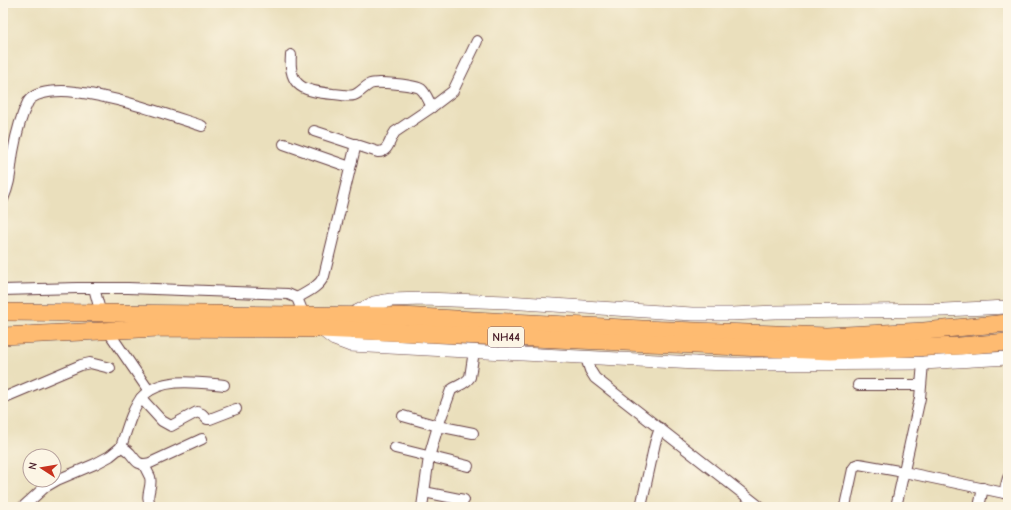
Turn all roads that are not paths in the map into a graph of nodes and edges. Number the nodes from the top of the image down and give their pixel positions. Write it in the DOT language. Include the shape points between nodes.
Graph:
graph roads {
  1 [pos="477,41"];
  2 [pos="291,56"];
  3 [pos="432,107"];
  4 [pos="202,126"];
  5 [pos="314,131"];
  6 [pos="284,144"];
  7 [pos="356,144"];
  8 [pos="350,167"];
  9 [pos="3,199"];
  10 [pos="94,288"];
  11 [pos="3,290"];
  12 [pos="297,298"];
  13 [pos="1008,307"];
  14 [pos="3,312"];
  15 [pos="101,314"];
  16 [pos="304,315"];
  17 [pos="348,316"];
  18 [pos="1008,323"];
  19 [pos="321,329"];
  20 [pos="108,330"];
  21 [pos="3,336"];
  22 [pos="1008,342"];
  23 [pos="474,351"];
  24 [pos="586,358"];
  25 [pos="1008,358"];
  26 [pos="923,363"];
  27 [pos="110,368"];
  28 [pos="224,385"];
  29 [pos="858,385"];
  30 [pos="921,385"];
  31 [pos="149,391"];
  32 [pos="3,398"];
  33 [pos="141,398"];
  34 [pos="236,410"];
  35 [pos="403,416"];
  36 [pos="438,426"];
  37 [pos="660,428"];
  38 [pos="473,433"];
  39 [pos="202,439"];
  40 [pos="121,447"];
  41 [pos="395,448"];
  42 [pos="429,458"];
  43 [pos="144,465"];
  44 [pos="468,466"];
  45 [pos="904,472"];
  46 [pos="1008,478"];
  47 [pos="983,488"];
  48 [pos="424,492"];
  49 [pos="1006,493"];
  50 [pos="464,500"];
  51 [pos="845,506"];
  52 [pos="23,507"];
  53 [pos="151,507"];
  54 [pos="422,507"];
  55 [pos="641,507"];
  56 [pos="760,507"];
  57 [pos="896,507"];
  58 [pos="979,507"];
  1 -- 3 [label="street" via="453,91"];
  2 -- 3 [label="street" via="292,75 305,90 355,95 370,84 381,82 420,88"];
  3 -- 7 [label="street" via="395,132 383,152"];
  4 -- 9 [label="street" via="110,98 75,91 36,94 29,101 18,127 10,181"];
  5 -- 7 [label="street"];
  6 -- 8 [label="street"];
  7 -- 8 [label="street"];
  8 -- 12 [label="street" via="322,281"];
  10 -- 11 [label="street"];
  10 -- 12 [label="street" via="288,294"];
  10 -- 15 [label="street"];
  12 -- 16 [label="street"];
  13 -- 17 [label="street" via="705,314 512,302 391,300 374,303"];
  14 -- 15 [label="highway, NH44"];
  15 -- 16 [label="highway, NH44"];
  16 -- 17 [label="highway, NH44"];
  17 -- 18 [label="highway, NH44" via="401,316 826,336"];
  19 -- 20 [label="highway, NH44"];
  19 -- 22 [label="highway, NH44" via="831,351"];
  19 -- 23 [label="street" via="334,339 350,345"];
  20 -- 21 [label="highway, NH44"];
  20 -- 31 [label="street"];
  23 -- 24 [label="street"];
  23 -- 36 [label="street" via="470,378 451,390"];
  24 -- 26 [label="street" via="735,364"];
  24 -- 37 [label="street" via="595,378"];
  25 -- 26 [label="street"];
  26 -- 30 [label="street"];
  27 -- 32 [label="street" via="90,363 81,365"];
  28 -- 31 [label="street" via="171,382"];
  29 -- 30 [label="street"];
  30 -- 45 [label="street"];
  31 -- 33 [label="street"];
  33 -- 34 [label="street" via="162,421 171,426 197,412 210,419"];
  33 -- 40 [label="street"];
  35 -- 36 [label="street"];
  36 -- 38 [label="street"];
  36 -- 42 [label="street"];
  37 -- 55 [label="street"];
  37 -- 56 [label="street"];
  39 -- 43 [label="street"];
  40 -- 43 [label="street"];
  40 -- 52 [label="street" via="95,464 45,487"];
  41 -- 42 [label="street"];
  42 -- 44 [label="street"];
  42 -- 48 [label="street"];
  43 -- 53 [label="street" via="150,477 148,499"];
  45 -- 47 [label="street"];
  45 -- 51 [label="street" via="870,465 856,465"];
  45 -- 57 [label="street"];
  46 -- 49 [label="street"];
  47 -- 49 [label="street"];
  47 -- 58 [label="street"];
  48 -- 50 [label="street"];
  48 -- 54 [label="street"];
}
